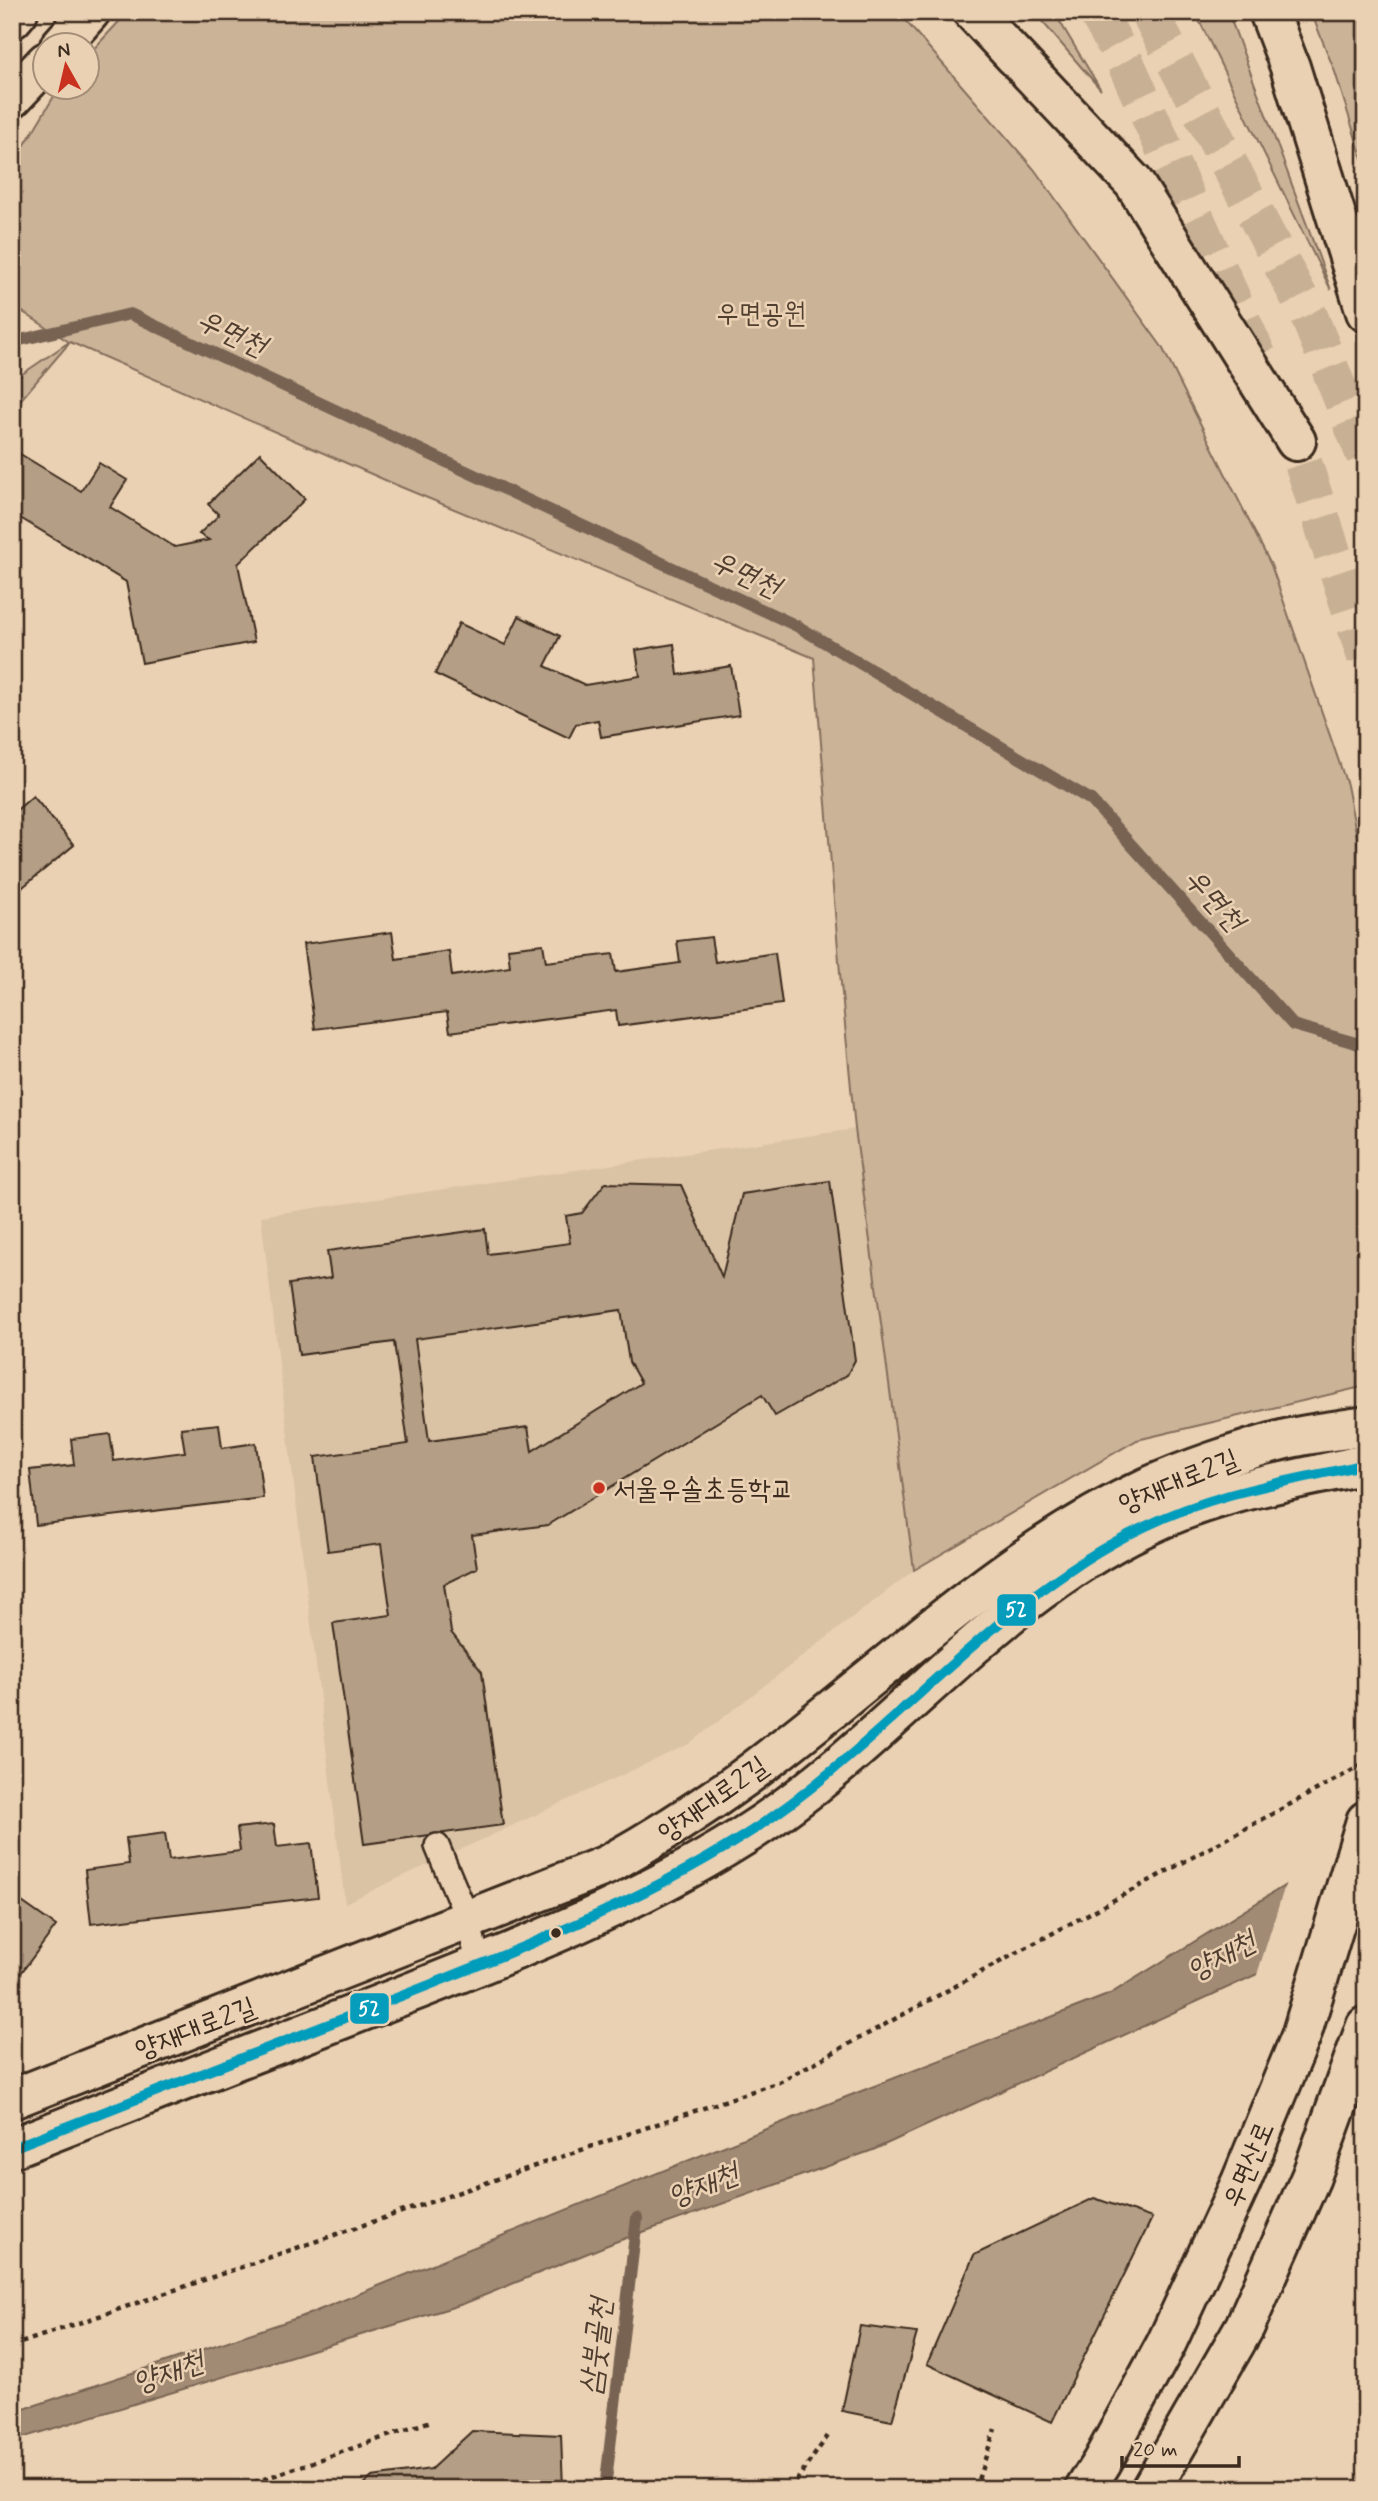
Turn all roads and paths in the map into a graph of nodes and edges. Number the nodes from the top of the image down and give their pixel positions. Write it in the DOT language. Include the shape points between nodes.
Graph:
graph roads {
  1 [pos="18,12"];
  2 [pos="90,12"];
  3 [pos="973,12"];
  4 [pos="1269,12"];
  5 [pos="12,19"];
  6 [pos="72,32"];
  7 [pos="32,76"];
  8 [pos="12,98"];
  9 [pos="1366,312"];
  10 [pos="1296,441"];
  11 [pos="1366,1426"];
  12 [pos="1366,1464"];
  13 [pos="1366,1763"];
  14 [pos="1366,1821"];
  15 [pos="437,1846"];
  16 [pos="468,1920"];
  17 [pos="479,1965"];
  18 [pos="1366,2026"];
  19 [pos="12,2099"];
  20 [pos="12,2148"];
  21 [pos="12,2346"];
  22 [pos="431,2421"];
  23 [pos="995,2429"];
  24 [pos="830,2433"];
  25 [pos="235,2489"];
  26 [pos="790,2489"];
  27 [pos="975,2489"];
  28 [pos="1085,2489"];
  29 [pos="1151,2489"];
  1 -- 5 [label="main road"];
  2 -- 6 [label="main road"];
  3 -- 10 [label="main road" via="1134,183"];
  4 -- 9 [label="main road"];
  7 -- 8 [label="main road"];
  11 -- 16 [label="main road, 양재대로2길" via="1284,1440 1148,1487 1100,1513 999,1576 674,1828 607,1865"];
  12 -- 17 [label="main road, 양재대로2길" via="1206,1500 1142,1527 1030,1598 817,1783 744,1836 648,1891"];
  13 -- 21 [label="path" via="779,2082"];
  14 -- 28 [label="main road, 우면산로" via="1301,2036 1241,2182 1166,2344"];
  15 -- 16 [label="lane"];
  16 -- 17 [label="lane"];
  16 -- 19 [label="main road, 양재대로2길"];
  17 -- 20 [label="main road, 양재대로2길"];
  18 -- 29 [label="main road" via="1311,2177 1245,2326"];
  22 -- 25 [label="path"];
  23 -- 27 [label="path"];
  24 -- 26 [label="path"];
}
